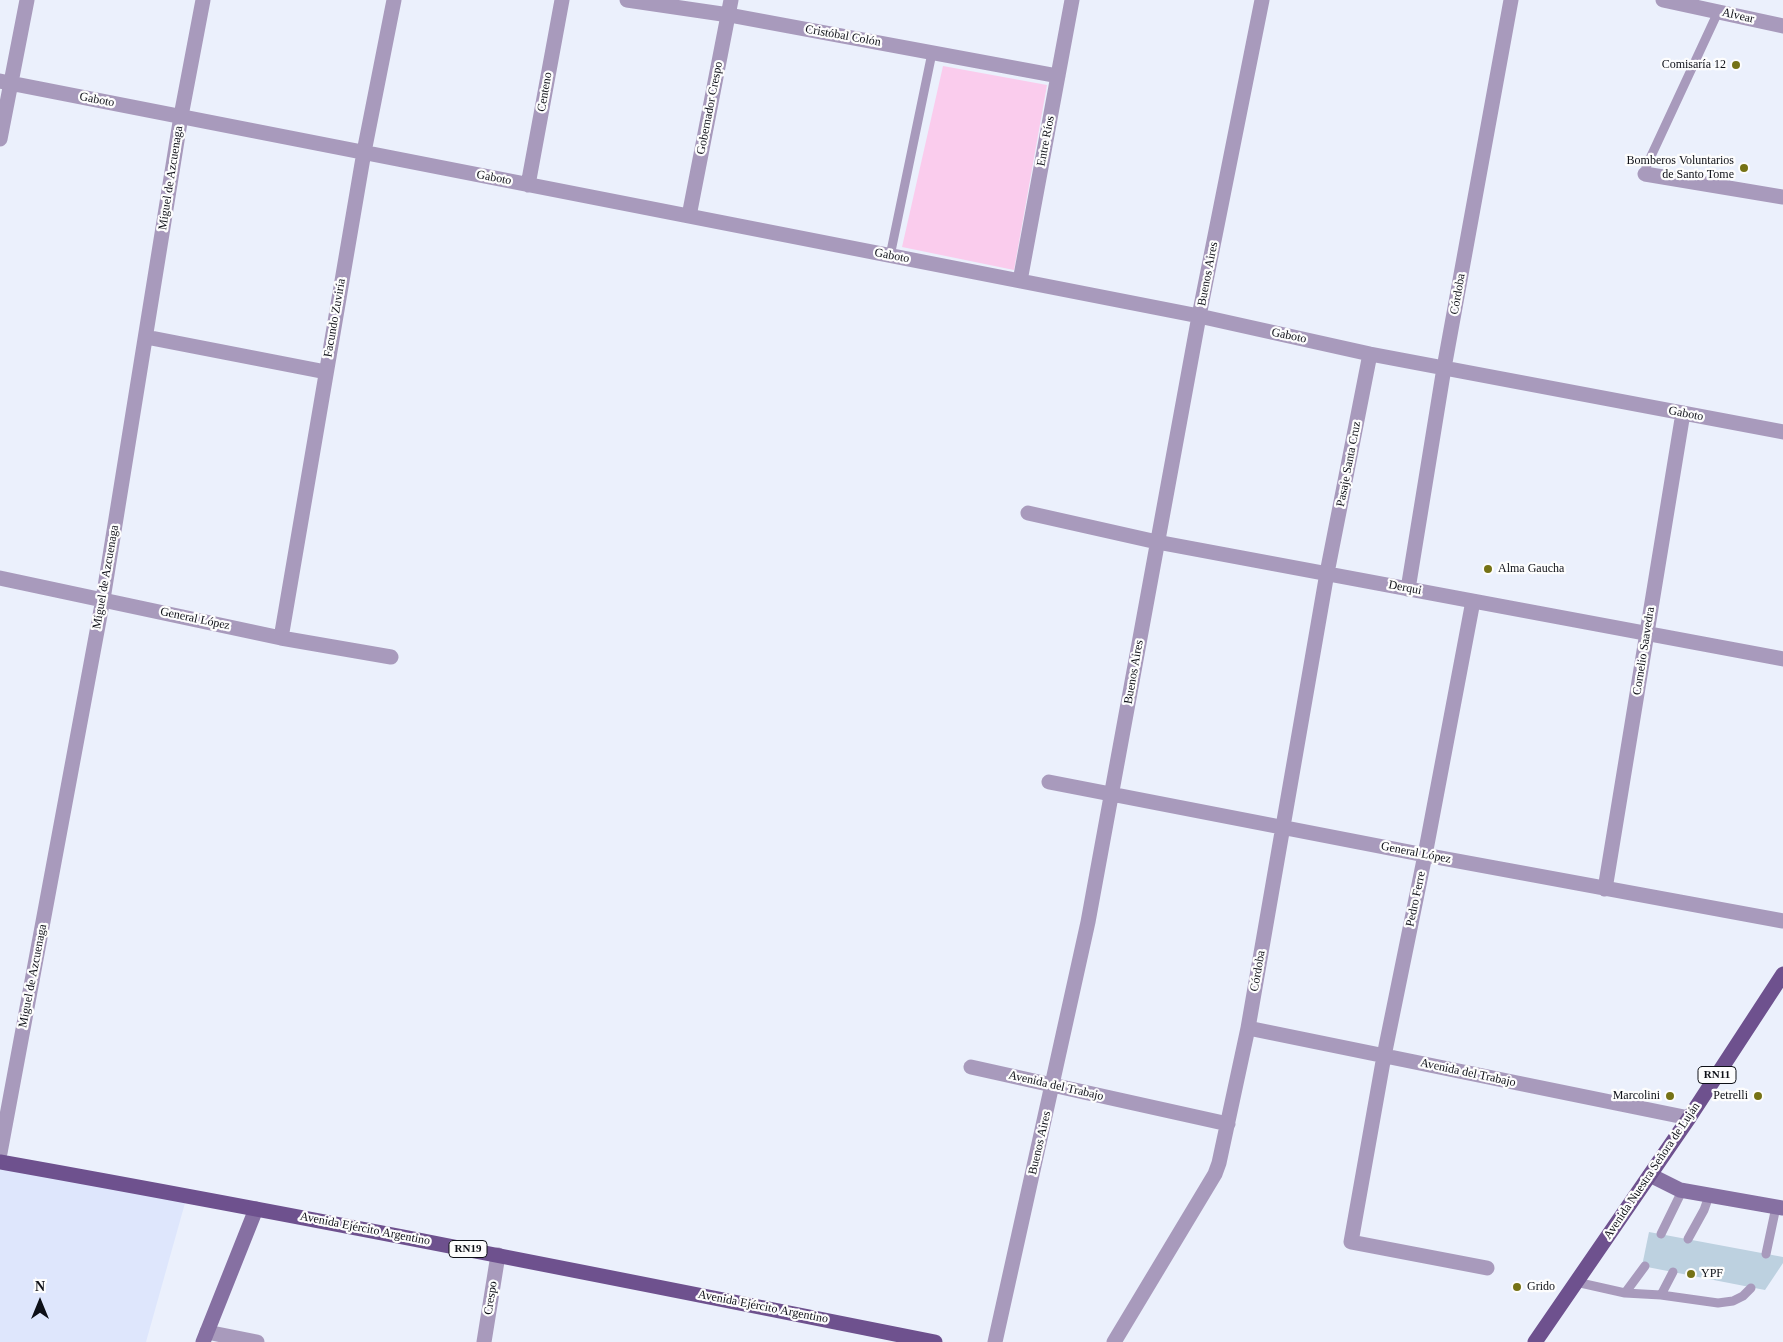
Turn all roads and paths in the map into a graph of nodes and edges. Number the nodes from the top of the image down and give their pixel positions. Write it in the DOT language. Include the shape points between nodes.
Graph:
graph roads {
  1 [pos="26,0"];
  2 [pos="203,0"];
  3 [pos="394,0"];
  4 [pos="562,0"];
  5 [pos="627,0"];
  6 [pos="1072,0"];
  7 [pos="1262,0"];
  8 [pos="1512,0"];
  9 [pos="1663,0"];
  10 [pos="730,8"];
  11 [pos="1718,12"];
  12 [pos="1783,26"];
  13 [pos="932,53"];
  14 [pos="1058,76"];
  15 [pos="6,82"];
  16 [pos="181,116"];
  17 [pos="0,138"];
  18 [pos="364,152"];
  19 [pos="1645,170"];
  20 [pos="528,185"];
  21 [pos="1783,198"];
  22 [pos="690,216"];
  23 [pos="890,256"];
  24 [pos="1020,281"];
  25 [pos="1199,316"];
  26 [pos="146,337"];
  27 [pos="1370,354"];
  28 [pos="1444,368"];
  29 [pos="326,372"];
  30 [pos="1683,414"];
  31 [pos="1783,432"];
  32 [pos="1028,513"];
  33 [pos="1157,542"];
  34 [pos="1327,574"];
  35 [pos="0,578"];
  36 [pos="1408,589"];
  37 [pos="103,599"];
  38 [pos="1473,601"];
  39 [pos="1647,633"];
  40 [pos="280,638"];
  41 [pos="391,658"];
  42 [pos="1783,659"];
  43 [pos="1049,782"];
  44 [pos="1112,794"];
  45 [pos="1284,827"];
  46 [pos="1425,855"];
  47 [pos="1605,889"];
  48 [pos="1783,921"];
  49 [pos="1783,974"];
  50 [pos="1248,1028"];
  51 [pos="1384,1056"];
  52 [pos="971,1067"];
  53 [pos="1052,1086"];
  54 [pos="1689,1118"];
  55 [pos="1228,1124"];
  56 [pos="0,1153"];
  57 [pos="0,1162"];
  58 [pos="1650,1175"];
  59 [pos="1682,1191"];
  60 [pos="1709,1196"];
  61 [pos="1780,1208"];
  62 [pos="256,1209"];
  63 [pos="1661,1234"];
  64 [pos="1688,1239"];
  65 [pos="1766,1254"];
  66 [pos="498,1255"];
  67 [pos="1645,1266"];
  68 [pos="1487,1268"];
  69 [pos="1673,1272"];
  70 [pos="1576,1282"];
  71 [pos="1751,1288"];
  72 [pos="1625,1294"];
  73 [pos="1661,1295"];
  74 [pos="205,1337"];
  75 [pos="257,1342"];
  76 [pos="484,1342"];
  77 [pos="935,1342"];
  78 [pos="995,1342"];
  79 [pos="1114,1342"];
  80 [pos="1535,1342"];
  1 -- 15 [label="street"];
  2 -- 16 [label="street, Miguel de Azcuenaga"];
  3 -- 18 [label="street, Facundo Zuviría"];
  4 -- 20 [label="street, Centeno"];
  5 -- 10 [label="street, Cristóbal Colón"];
  6 -- 14 [label="street, Entre Ríos"];
  7 -- 25 [label="street, Buenos Aires"];
  8 -- 28 [label="street, Córdoba"];
  9 -- 11 [label="street, Alvear"];
  10 -- 13 [label="street, Cristóbal Colón"];
  10 -- 22 [label="street, Gobernador Crespo"];
  11 -- 12 [label="street, Alvear"];
  11 -- 19 [label="lane"];
  13 -- 14 [label="street, Cristóbal Colón"];
  13 -- 23 [label="lane"];
  14 -- 24 [label="street, Entre Ríos"];
  15 -- 16 [label="street, Gaboto"];
  15 -- 17 [label="street"];
  16 -- 18 [label="street, Gaboto"];
  16 -- 26 [label="street, Miguel de Azcuenaga"];
  18 -- 20 [label="street, Gaboto"];
  18 -- 29 [label="street, Facundo Zuviría"];
  19 -- 21 [label="street"];
  20 -- 22 [label="street, Gaboto"];
  22 -- 23 [label="street, Gaboto"];
  23 -- 24 [label="street, Gaboto"];
  24 -- 25 [label="street, Gaboto"];
  25 -- 27 [label="street, Gaboto"];
  25 -- 33 [label="street, Buenos Aires"];
  26 -- 29 [label="street"];
  26 -- 37 [label="street, Miguel de Azcuenaga"];
  27 -- 28 [label="street, Gaboto"];
  27 -- 34 [label="street, Pasaje Santa Cruz"];
  28 -- 30 [label="street, Gaboto"];
  28 -- 36 [label="street, Córdoba"];
  29 -- 40 [label="street, Facundo Zuviría"];
  30 -- 31 [label="street, Gaboto"];
  30 -- 39 [label="street, Cornelio Saavedra"];
  32 -- 33 [label="street, Derqui"];
  33 -- 34 [label="street, Derqui"];
  33 -- 44 [label="street, Buenos Aires"];
  34 -- 36 [label="street, Derqui"];
  34 -- 45 [label="street, Córdoba"];
  35 -- 37 [label="street, General López"];
  36 -- 38 [label="street, Derqui"];
  37 -- 40 [label="street, General López"];
  37 -- 56 [label="street, Miguel de Azcuenaga"];
  38 -- 39 [label="street, Derqui"];
  38 -- 46 [label="street, Pedro Ferre"];
  39 -- 42 [label="street, Derqui"];
  39 -- 47 [label="street, Cornelio Saavedra"];
  40 -- 41 [label="street, General López"];
  43 -- 44 [label="street, General López"];
  44 -- 45 [label="street, General López"];
  44 -- 53 [label="street, Buenos Aires"];
  45 -- 46 [label="street, General López"];
  45 -- 50 [label="street, Córdoba"];
  46 -- 47 [label="street, General López"];
  46 -- 51 [label="street, Pedro Ferre"];
  47 -- 48 [label="street, General López"];
  49 -- 54 [label="main road, Avenida Nuestra Señora de Luján / RN11"];
  50 -- 51 [label="street, Avenida del Trabajo"];
  50 -- 55 [label="street, Córdoba"];
  51 -- 54 [label="street, Avenida del Trabajo"];
  51 -- 68 [label="street, Pedro Ferre" via="1351,1242"];
  52 -- 53 [label="street, Avenida del Trabajo"];
  53 -- 55 [label="street, Avenida del Trabajo"];
  53 -- 78 [label="street, Buenos Aires"];
  54 -- 58 [label="main road, Avenida Nuestra Señora de Luján / RN11"];
  55 -- 79 [label="street, Córdoba" via="1215,1174"];
  57 -- 62 [label="main road, Avenida Ejército Argentino / RN19"];
  58 -- 59 [label="street"];
  58 -- 70 [label="main road, Avenida Nuestra Señora de Luján / RN11"];
  59 -- 60 [label="street"];
  59 -- 63 [label="lane"];
  60 -- 61 [label="street"];
  60 -- 64 [label="lane"];
  61 -- 65 [label="lane"];
  62 -- 66 [label="main road, Avenida Ejército Argentino / RN19"];
  62 -- 74 [label="street"];
  66 -- 76 [label="street, Crespo"];
  66 -- 77 [label="main road, Avenida Ejército Argentino / RN19"];
  67 -- 72 [label="lane"];
  69 -- 73 [label="lane"];
  70 -- 72 [label="lane"];
  70 -- 80 [label="main road, Avenida Nuestra Señora de Luján / RN11"];
  71 -- 73 [label="lane" via="1743,1296 1725,1302"];
  72 -- 73 [label="lane"];
  74 -- 75 [label="street"];
}
